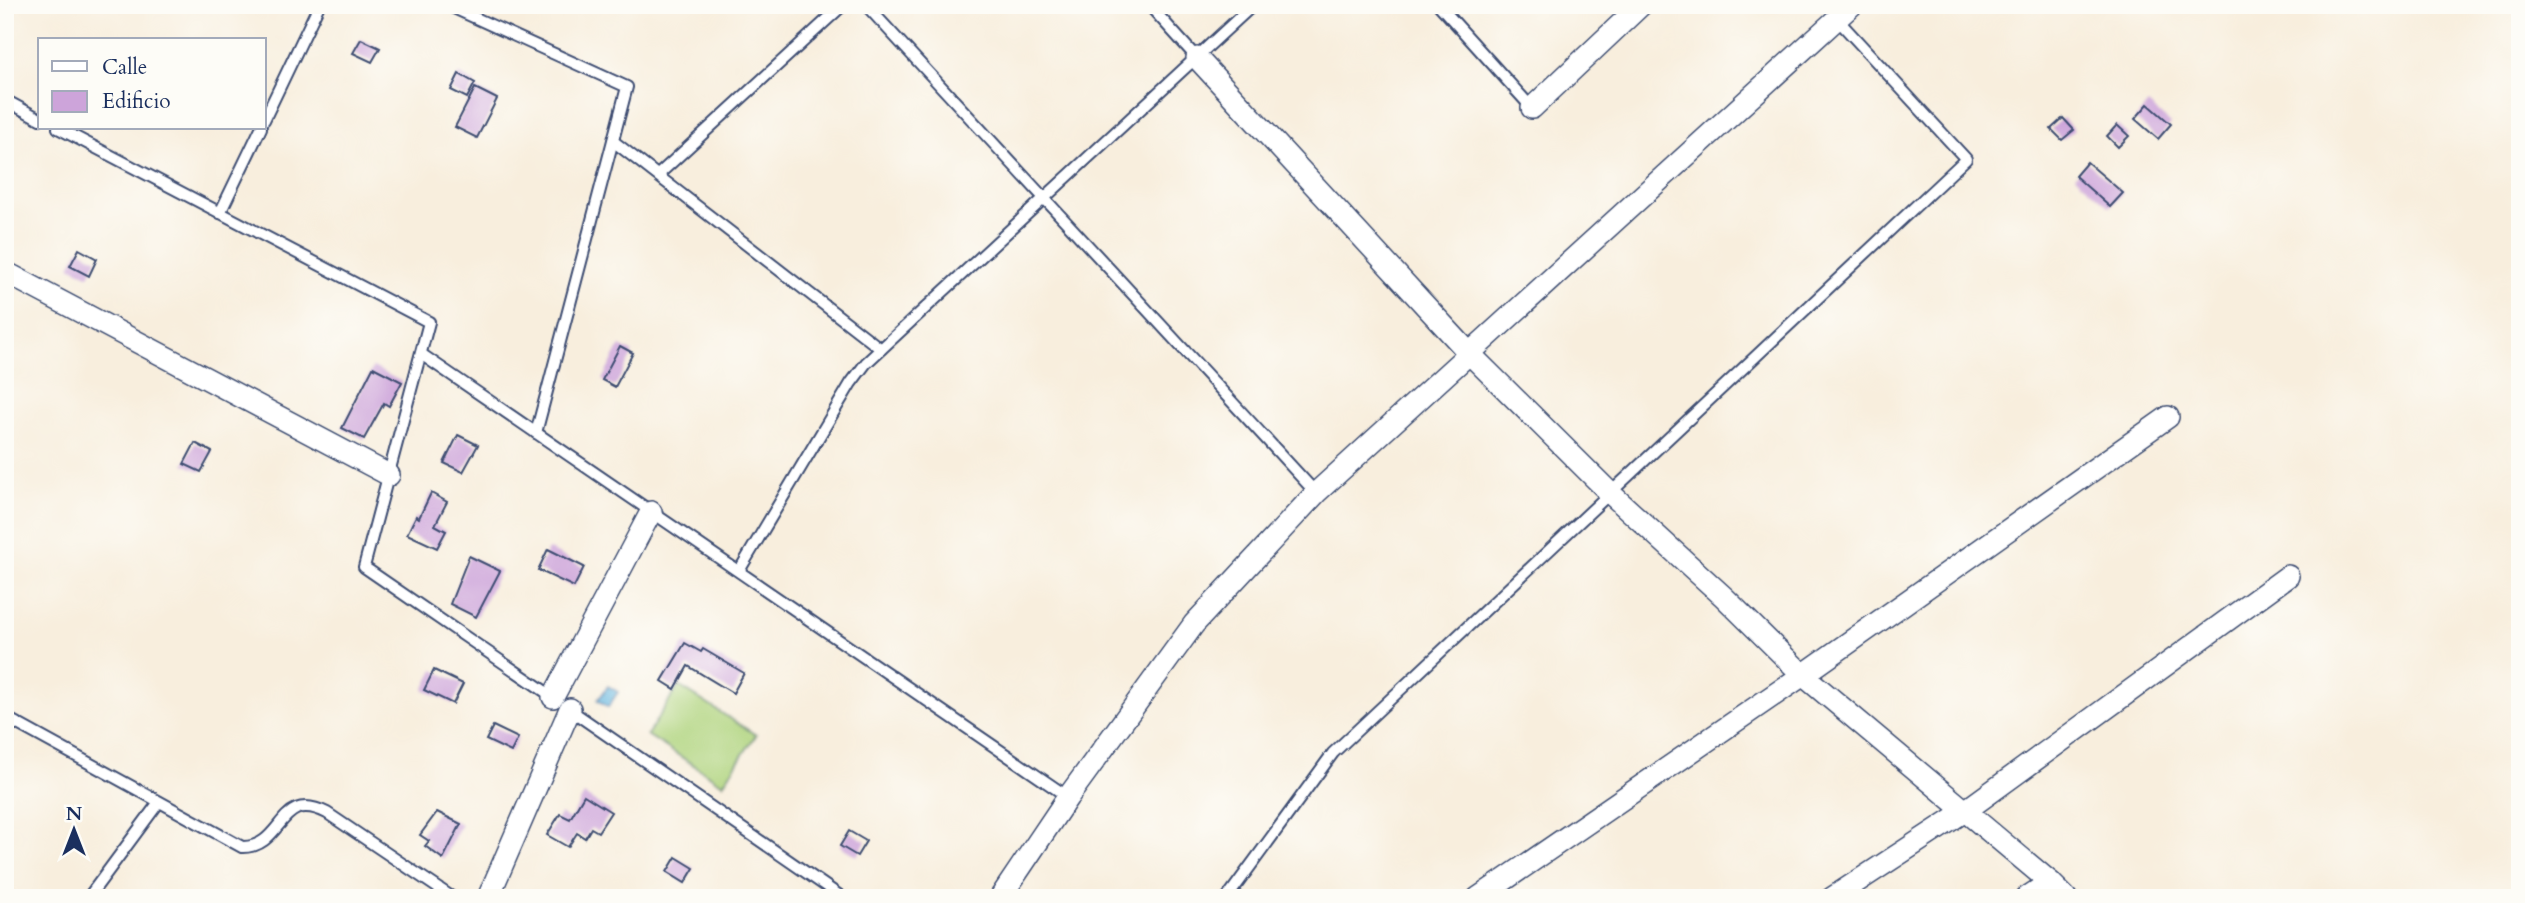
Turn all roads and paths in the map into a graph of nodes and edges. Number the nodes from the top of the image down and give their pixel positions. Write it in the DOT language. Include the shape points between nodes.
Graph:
graph roads {
  1 [pos="319,5"];
  2 [pos="447,5"];
  3 [pos="843,5"];
  4 [pos="866,5"];
  5 [pos="1149,5"];
  6 [pos="1253,5"];
  7 [pos="1439,5"];
  8 [pos="1641,5"];
  9 [pos="1845,12"];
  10 [pos="1197,58"];
  11 [pos="5,100"];
  12 [pos="1532,108"];
  13 [pos="266,116"];
  14 [pos="38,118"];
  15 [pos="62,130"];
  16 [pos="260,130"];
  17 [pos="613,141"];
  18 [pos="658,175"];
  19 [pos="1044,198"];
  20 [pos="220,213"];
  21 [pos="5,272"];
  22 [pos="881,349"];
  23 [pos="421,354"];
  24 [pos="1469,354"];
  25 [pos="2168,418"];
  26 [pos="536,433"];
  27 [pos="389,475"];
  28 [pos="1610,493"];
  29 [pos="1316,494"];
  30 [pos="651,512"];
  31 [pos="739,572"];
  32 [pos="2288,576"];
  33 [pos="1803,675"];
  34 [pos="561,703"];
  35 [pos="5,717"];
  36 [pos="1068,797"];
  37 [pos="159,802"];
  38 [pos="1965,811"];
  39 [pos="2050,882"];
  40 [pos="88,898"];
  41 [pos="453,898"];
  42 [pos="488,898"];
  43 [pos="843,898"];
  44 [pos="1000,898"];
  45 [pos="1227,898"];
  46 [pos="1478,898"];
  47 [pos="1832,898"];
  48 [pos="2026,898"];
  49 [pos="2066,898"];
  1 -- 13 [label="lane"];
  2 -- 17 [label="lane" via="627,87"];
  3 -- 18 [label="lane"];
  4 -- 19 [label="lane"];
  5 -- 10 [label="lane"];
  6 -- 10 [label="lane"];
  7 -- 12 [label="lane"];
  8 -- 12 [label="street"];
  9 -- 24 [label="street"];
  9 -- 28 [label="lane" via="1966,159"];
  10 -- 19 [label="lane"];
  10 -- 24 [label="street"];
  11 -- 14 [label="lane"];
  15 -- 20 [label="lane"];
  16 -- 20 [label="lane"];
  17 -- 18 [label="lane"];
  17 -- 26 [label="lane"];
  18 -- 22 [label="lane"];
  19 -- 22 [label="lane"];
  19 -- 29 [label="lane"];
  20 -- 23 [label="lane" via="429,322"];
  21 -- 27 [label="street"];
  22 -- 31 [label="lane" via="850,383"];
  23 -- 26 [label="lane"];
  23 -- 27 [label="lane"];
  24 -- 28 [label="street"];
  24 -- 29 [label="street"];
  25 -- 33 [label="street"];
  26 -- 30 [label="lane"];
  27 -- 34 [label="lane" via="364,567"];
  28 -- 33 [label="street"];
  28 -- 45 [label="lane" via="1333,753"];
  29 -- 36 [label="street" via="1194,624"];
  30 -- 31 [label="lane"];
  30 -- 34 [label="street"];
  31 -- 36 [label="lane"];
  32 -- 38 [label="street"];
  33 -- 38 [label="street"];
  33 -- 46 [label="street"];
  34 -- 42 [label="street"];
  34 -- 43 [label="lane"];
  35 -- 37 [label="lane"];
  36 -- 44 [label="street"];
  37 -- 40 [label="lane"];
  37 -- 41 [label="lane" via="253,848 263,844 294,809 315,807"];
  38 -- 39 [label="street"];
  38 -- 47 [label="street"];
  39 -- 48 [label="street"];
  39 -- 49 [label="street"];
}
